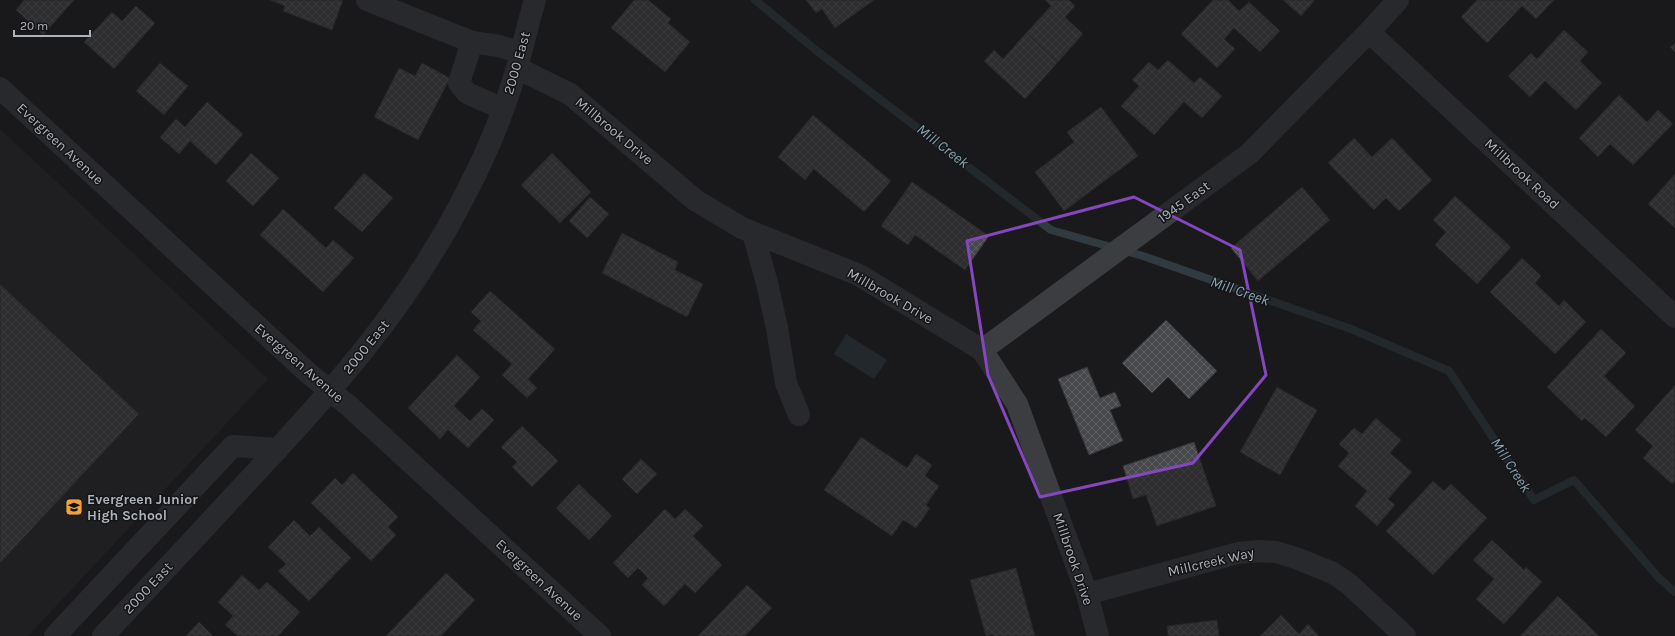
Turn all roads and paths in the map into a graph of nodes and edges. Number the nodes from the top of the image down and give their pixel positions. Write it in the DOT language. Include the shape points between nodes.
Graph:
graph roads {
  1 [pos="367,0"];
  2 [pos="535,0"];
  3 [pos="1398,0"];
  4 [pos="1369,32"];
  5 [pos="472,42"];
  6 [pos="519,61"];
  7 [pos="0,88"];
  8 [pos="503,109"];
  9 [pos="753,233"];
  10 [pos="1675,316"];
  11 [pos="982,350"];
  12 [pos="330,390"];
  13 [pos="799,415"];
  14 [pos="278,449"];
  15 [pos="1087,594"];
  16 [pos="55,636"];
  17 [pos="103,636"];
  18 [pos="600,636"];
  19 [pos="1098,636"];
  20 [pos="1405,636"];
  1 -- 5 [label="street, Millbrook Drive"];
  2 -- 6 [label="street, 2000 East"];
  3 -- 4 [label="street, 1945 East"];
  4 -- 10 [label="street, Millbrook Road"];
  4 -- 11 [label="street, 1945 East" via="1249,154"];
  5 -- 6 [label="street, Millbrook Drive" via="499,46"];
  5 -- 8 [label="street" via="459,83 467,93"];
  6 -- 8 [label="street, 2000 East"];
  6 -- 9 [label="street, Millbrook Drive" via="570,94 695,200"];
  7 -- 12 [label="street, Evergreen Avenue" via="308,373"];
  8 -- 12 [label="street, 2000 East" via="466,194 430,258 383,327"];
  9 -- 11 [label="street, Millbrook Drive" via="860,275"];
  9 -- 13 [label="street" via="777,328 786,383"];
  11 -- 15 [label="street, Millbrook Drive" via="1017,404"];
  12 -- 14 [label="street, 2000 East"];
  12 -- 18 [label="street, Evergreen Avenue"];
  14 -- 16 [label="street" via="233,446"];
  14 -- 17 [label="street, 2000 East"];
  15 -- 19 [label="street, Millbrook Drive"];
  15 -- 20 [label="street, Millcreek Way" via="1238,553 1276,552 1333,573 1349,584"];
}
